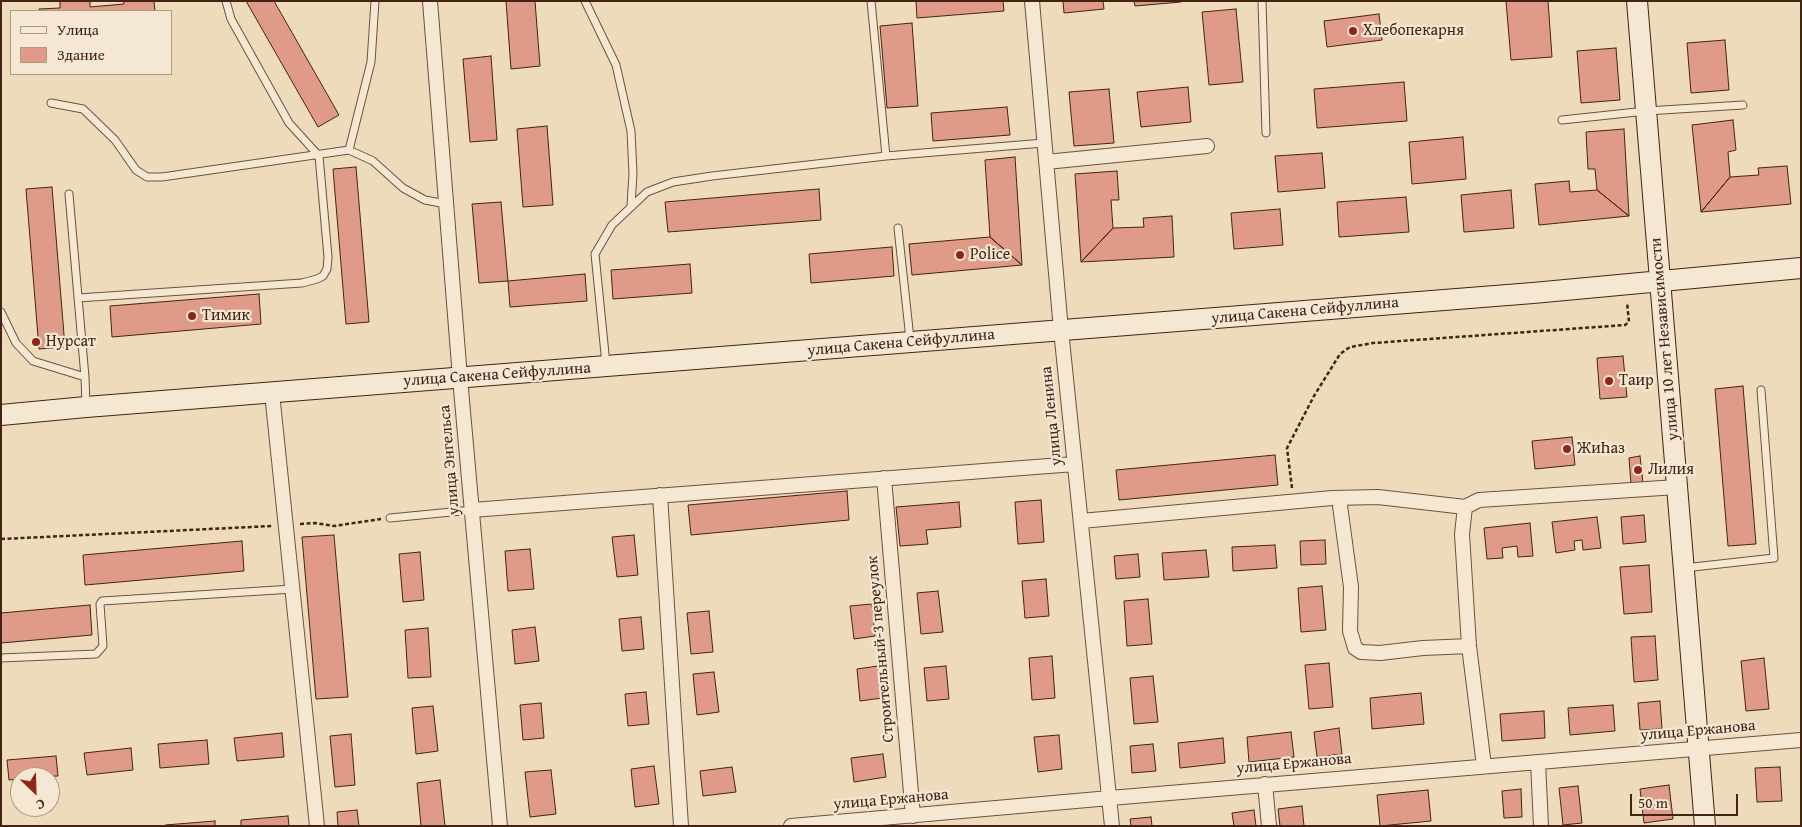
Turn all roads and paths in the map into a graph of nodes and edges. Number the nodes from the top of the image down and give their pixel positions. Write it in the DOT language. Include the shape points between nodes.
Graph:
graph roads {
  1 [pos="226,1"];
  2 [pos="375,1"];
  3 [pos="430,1"];
  4 [pos="585,1"];
  5 [pos="871,1"];
  6 [pos="1032,1"];
  7 [pos="1262,1"];
  8 [pos="1637,1"];
  9 [pos="51,103"];
  10 [pos="1743,105"];
  11 [pos="1646,112"];
  12 [pos="1562,120"];
  13 [pos="1266,133"];
  14 [pos="1044,143"];
  15 [pos="1207,146"];
  16 [pos="349,150"];
  17 [pos="319,156"];
  18 [pos="886,156"];
  19 [pos="1046,162"];
  20 [pos="69,194"];
  21 [pos="446,204"];
  22 [pos="631,205"];
  23 [pos="898,228"];
  24 [pos="1801,268"];
  25 [pos="1660,282"];
  26 [pos="1626,285"];
  27 [pos="78,298"];
  28 [pos="1,312"];
  29 [pos="1060,330"];
  30 [pos="911,342"];
  31 [pos="606,367"];
  32 [pos="85,377"];
  33 [pos="460,378"];
  34 [pos="1761,390"];
  35 [pos="272,393"];
  36 [pos="86,407"];
  37 [pos="1,415"];
  38 [pos="1075,464"];
  39 [pos="884,478"];
  40 [pos="1677,487"];
  41 [pos="660,495"];
  42 [pos="1339,498"];
  43 [pos="1293,502"];
  44 [pos="1465,507"];
  45 [pos="472,510"];
  46 [pos="390,518"];
  47 [pos="1081,521"];
  48 [pos="286,525"];
  49 [pos="1,539"];
  50 [pos="1684,568"];
  51 [pos="293,589"];
  52 [pos="1469,646"];
  53 [pos="1,658"];
  54 [pos="1801,740"];
  55 [pos="1699,748"];
  56 [pos="1538,762"];
  57 [pos="1484,766"];
  58 [pos="1266,784"];
  59 [pos="1110,798"];
  60 [pos="913,816"];
  61 [pos="931,820"];
  62 [pos="317,826"];
  63 [pos="500,826"];
  64 [pos="682,826"];
  65 [pos="791,826"];
  66 [pos="1112,826"];
  67 [pos="1269,826"];
  68 [pos="1541,826"];
  69 [pos="1705,826"];
  1 -- 17 [label="lane" via="231,19 289,123"];
  2 -- 16 [label="lane" via="371,62"];
  3 -- 21 [label="street, улица Энгельса"];
  4 -- 22 [label="lane" via="616,65 631,131"];
  5 -- 18 [label="lane"];
  6 -- 14 [label="street, улица Ленина"];
  7 -- 13 [label="lane"];
  8 -- 11 [label="street, улица 10 лет Независимости"];
  9 -- 17 [label="lane" via="83,109 115,140 136,170 147,177"];
  10 -- 11 [label="lane"];
  11 -- 12 [label="lane"];
  11 -- 25 [label="street, улица 10 лет Независимости"];
  14 -- 18 [label="lane"];
  14 -- 19 [label="street, улица Ленина"];
  15 -- 19 [label="street"];
  16 -- 17 [label="lane"];
  16 -- 21 [label="lane" via="373,161 403,188 424,200"];
  17 -- 27 [label="lane" via="328,257 323,276 292,284"];
  18 -- 22 [label="lane" via="673,182 647,192"];
  19 -- 29 [label="street, улица Ленина"];
  20 -- 27 [label="lane"];
  21 -- 33 [label="street, улица Энгельса"];
  22 -- 31 [label="lane" via="612,225 595,254"];
  23 -- 30 [label="lane"];
  24 -- 25 [label="street, улица Сакена Сейфуллина"];
  25 -- 26 [label="street, улица Сакена Сейфуллина"];
  25 -- 40 [label="street, улица 10 лет Независимости"];
  26 -- 29 [label="street, улица Сакена Сейфуллина"];
  26 -- 43 [label="path" via="1629,322 1625,325 1350,347 1340,354 1287,448"];
  27 -- 32 [label="lane"];
  28 -- 32 [label="lane" via="16,343 33,361"];
  29 -- 30 [label="street, улица Сакена Сейфуллина"];
  29 -- 38 [label="street, улица Ленина"];
  30 -- 31 [label="street, улица Сакена Сейфуллина"];
  31 -- 33 [label="street, улица Сакена Сейфуллина"];
  32 -- 36 [label="lane"];
  33 -- 35 [label="street, улица Сакена Сейфуллина"];
  33 -- 45 [label="street, улица Энгельса"];
  34 -- 50 [label="lane" via="1774,558"];
  35 -- 36 [label="street, улица Сакена Сейфуллина"];
  35 -- 48 [label="street"];
  36 -- 37 [label="street, улица Сакена Сейфуллина"];
  38 -- 39 [label="street"];
  38 -- 47 [label="street, улица Ленина"];
  39 -- 41 [label="street"];
  39 -- 60 [label="street, Строительный-3 переулок"];
  40 -- 44 [label="street" via="1480,500"];
  40 -- 50 [label="street, улица 10 лет Независимости"];
  41 -- 45 [label="street"];
  41 -- 64 [label="street"];
  42 -- 43 [label="street"];
  42 -- 44 [label="street" via="1378,497"];
  42 -- 52 [label="street" via="1351,587 1350,631 1355,648 1361,652 1380,653"];
  43 -- 47 [label="street"];
  44 -- 52 [label="street" via="1462,534"];
  45 -- 46 [label="lane"];
  45 -- 63 [label="street, улица Энгельса"];
  46 -- 48 [label="path" via="334,526 315,523"];
  47 -- 59 [label="street, улица Ленина"];
  48 -- 49 [label="path"];
  48 -- 51 [label="street"];
  50 -- 55 [label="street, улица 10 лет Независимости"];
  51 -- 53 [label="lane" via="102,601 103,646 96,654"];
  51 -- 62 [label="street"];
  52 -- 57 [label="street"];
  54 -- 55 [label="street, улица Ержанова"];
  55 -- 56 [label="street, улица Ержанова"];
  55 -- 69 [label="street, улица 10 лет Независимости"];
  56 -- 57 [label="street, улица Ержанова"];
  56 -- 68 [label="street"];
  57 -- 58 [label="street, улица Ержанова"];
  58 -- 59 [label="street, улица Ержанова"];
  58 -- 67 [label="street"];
  59 -- 61 [label="street, улица Ержанова"];
  59 -- 66 [label="street, улица Ленина"];
  60 -- 61 [label="street, улица Ержанова"];
  60 -- 65 [label="street, улица Ержанова"];
}
